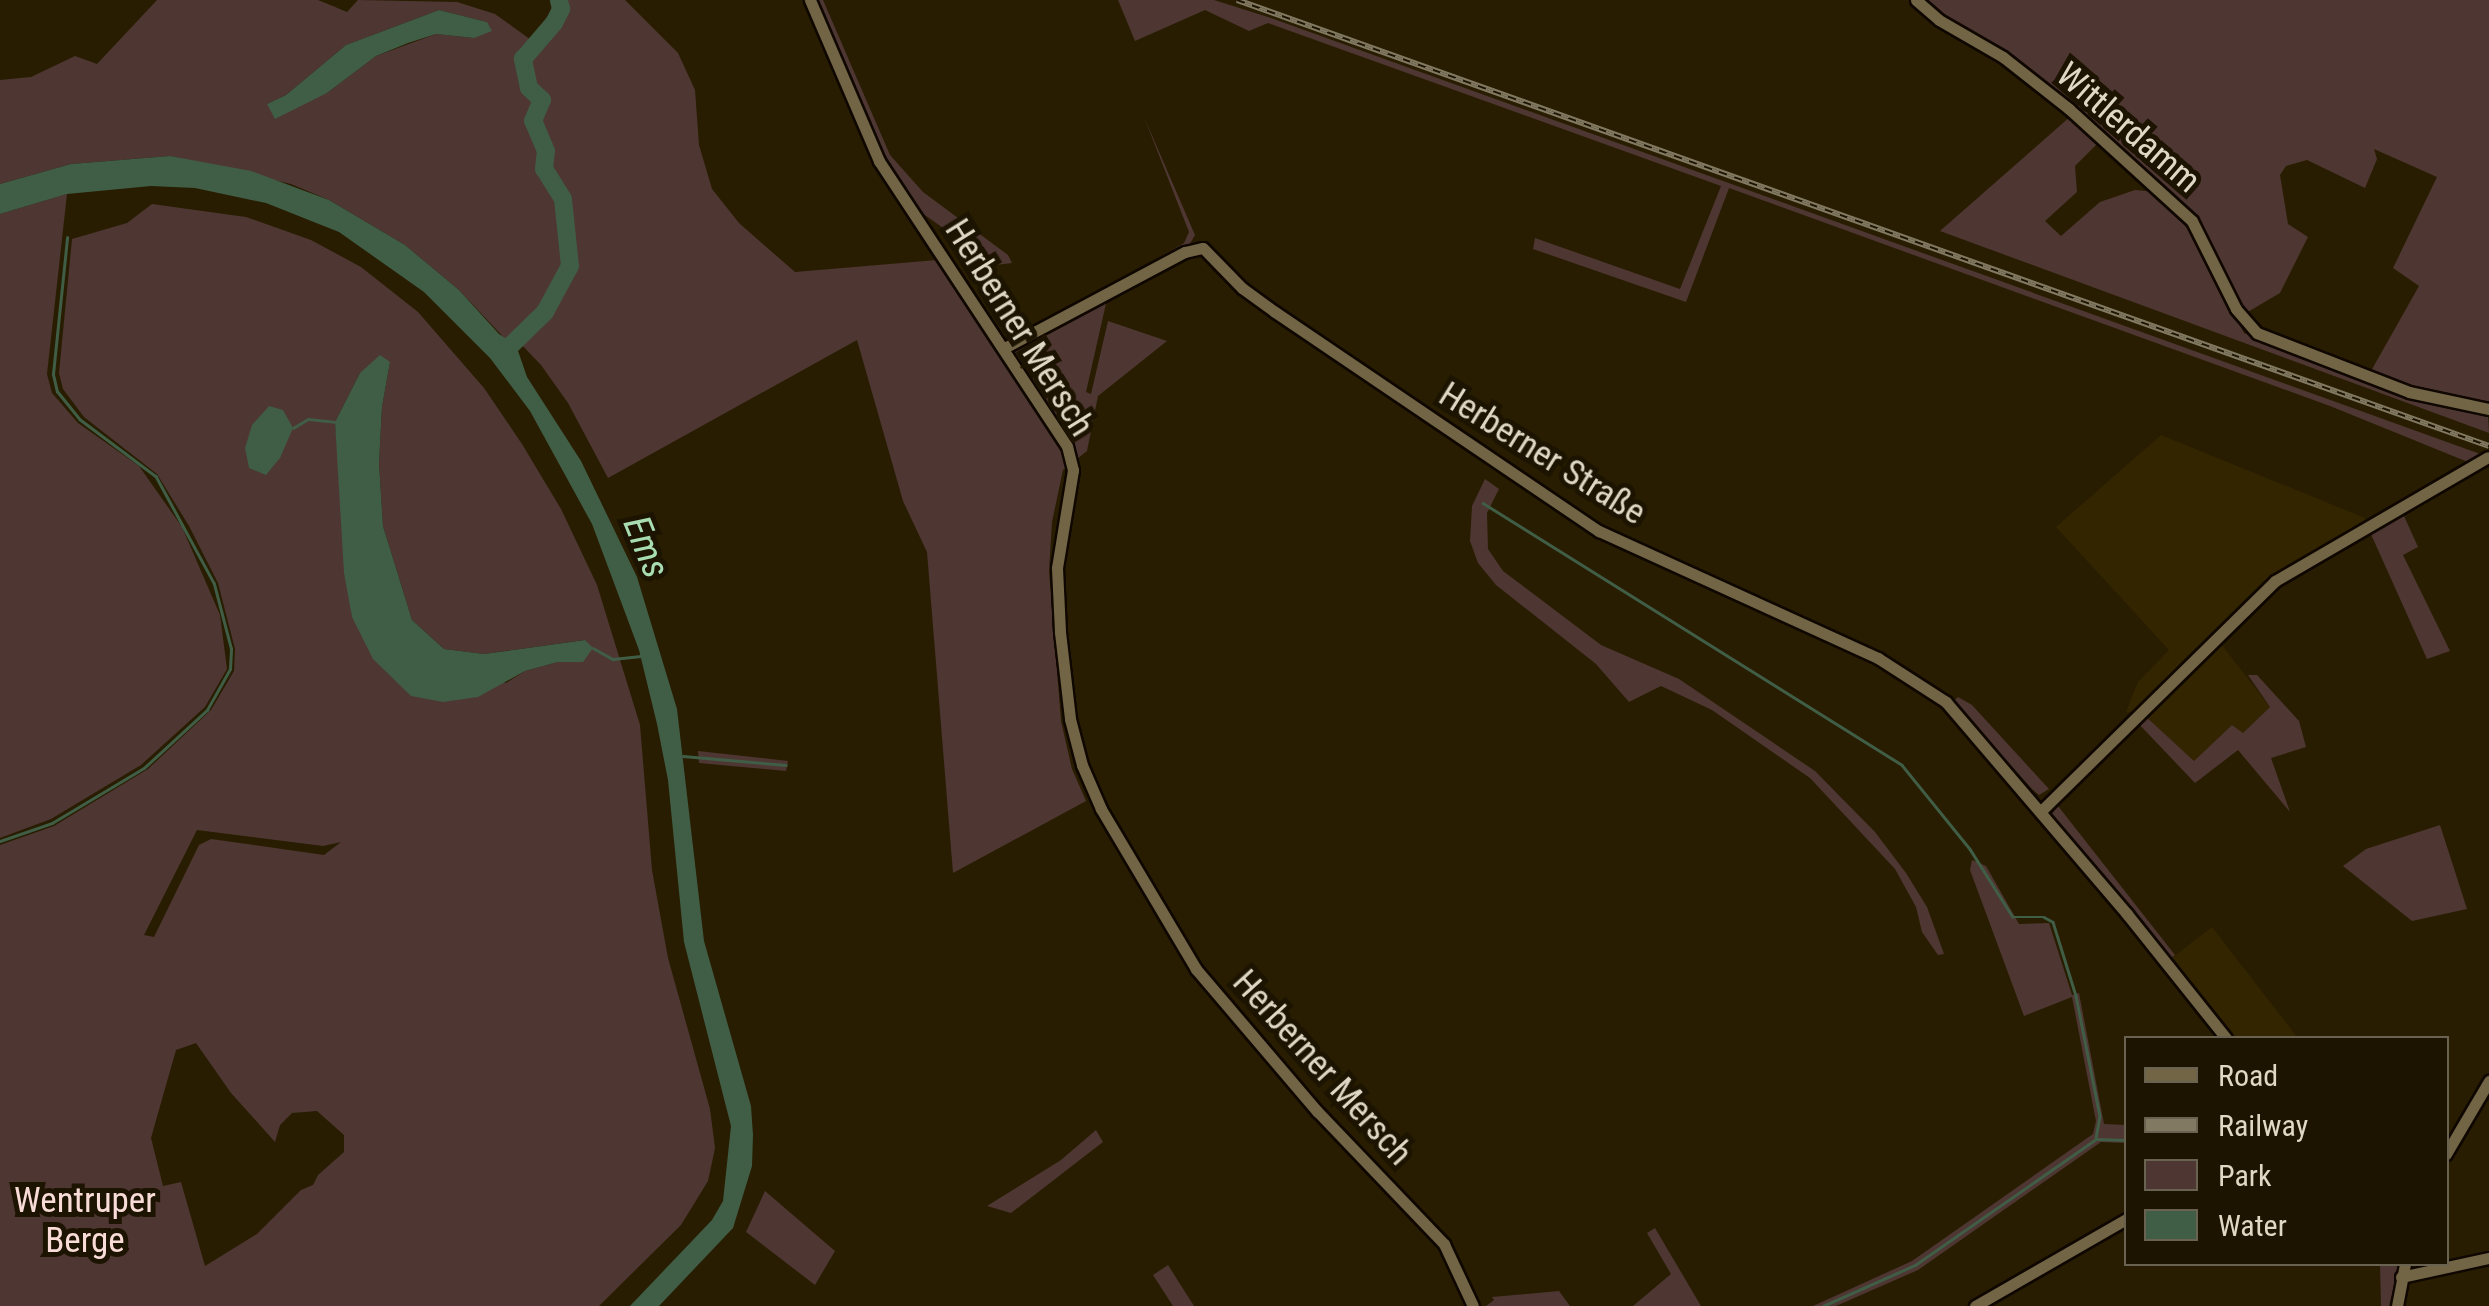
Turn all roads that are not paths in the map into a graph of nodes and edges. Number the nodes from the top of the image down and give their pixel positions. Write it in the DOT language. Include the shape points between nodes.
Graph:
graph roads {
  1 [pos="810,0"];
  2 [pos="1916,0"];
  3 [pos="1006,347"];
  4 [pos="2489,410"];
  5 [pos="2488,457"];
  6 [pos="2041,810"];
  7 [pos="2224,1036"];
  8 [pos="2489,1081"];
  9 [pos="2449,1149"];
  10 [pos="2124,1220"];
  11 [pos="2489,1258"];
  12 [pos="2449,1264"];
  13 [pos="2432,1266"];
  14 [pos="2403,1270"];
  15 [pos="1467,1303"];
  16 [pos="1974,1306"];
  17 [pos="2397,1306"];
  1 -- 3 [label="street, Herberner Mersch" via="879,161"];
  2 -- 4 [label="street, Wittlerdamm" via="2069,109 2192,221 2236,309 2257,333 2409,392"];
  3 -- 6 [label="street, Herberner Straße" via="1204,248 1274,312 1599,530 1919,682 1946,702"];
  3 -- 15 [label="street, Herberner Mersch" via="1067,446 1074,470 1057,568 1060,632 1070,720 1101,809 1196,969 1317,1111 1444,1244"];
  5 -- 6 [label="street" via="2276,581"];
  6 -- 7 [label="street, Herberner Straße"];
  8 -- 9 [label="street"];
  10 -- 16 [label="street"];
  11 -- 12 [label="street"];
  13 -- 14 [label="street"];
  14 -- 17 [label="street"];
}
